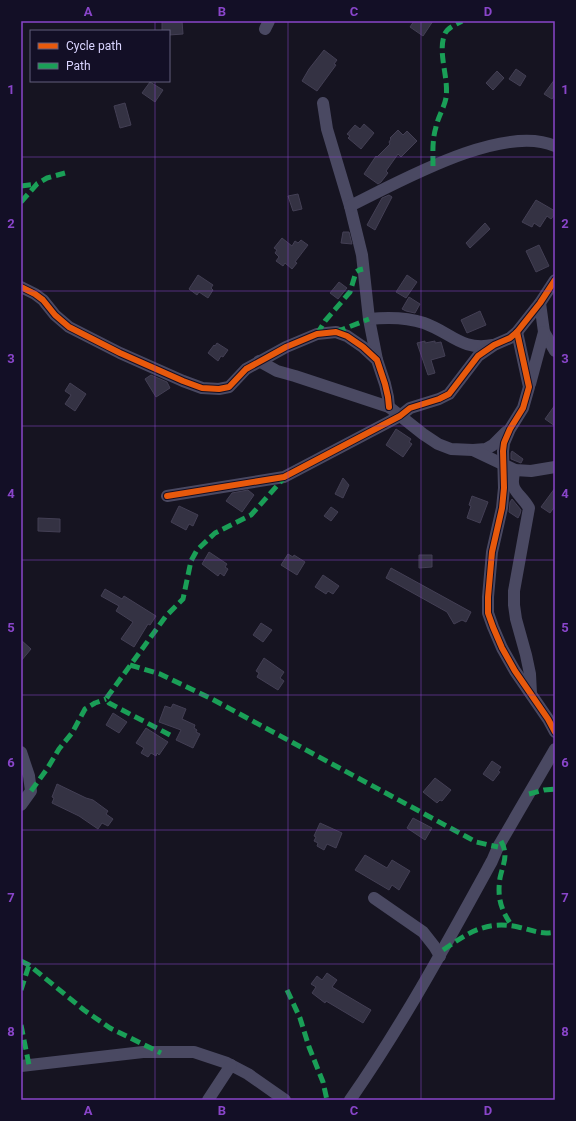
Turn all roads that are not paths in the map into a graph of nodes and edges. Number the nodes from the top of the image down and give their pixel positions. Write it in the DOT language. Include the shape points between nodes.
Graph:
graph roads {
  1 [pos="323,103"];
  2 [pos="555,146"];
  3 [pos="350,206"];
  4 [pos="555,280"];
  5 [pos="21,287"];
  6 [pos="540,303"];
  7 [pos="369,319"];
  8 [pos="517,332"];
  9 [pos="544,332"];
  10 [pos="494,345"];
  11 [pos="555,351"];
  12 [pos="377,360"];
  13 [pos="259,361"];
  14 [pos="529,387"];
  15 [pos="389,407"];
  16 [pos="400,416"];
  17 [pos="510,429"];
  18 [pos="473,450"];
  19 [pos="555,466"];
  20 [pos="509,468"];
  21 [pos="167,496"];
  22 [pos="531,694"];
  23 [pos="555,732"];
  24 [pos="555,749"];
  25 [pos="21,752"];
  26 [pos="21,805"];
  27 [pos="374,898"];
  28 [pos="440,956"];
  29 [pos="231,1065"];
  30 [pos="21,1066"];
  31 [pos="208,1100"];
  32 [pos="285,1100"];
  33 [pos="350,1100"];
  1 -- 3 [label="street" via="327,129"];
  2 -- 3 [label="street" via="530,141 489,146 433,166"];
  3 -- 7 [label="street" via="362,254"];
  4 -- 6 [label="street"];
  5 -- 13 [label="street" via="43,300 69,327 120,353 202,388 229,387"];
  6 -- 8 [label="street"];
  6 -- 9 [label="street"];
  7 -- 10 [label="street" via="406,318 434,327 463,344 476,347"];
  7 -- 12 [label="street"];
  8 -- 10 [label="street"];
  8 -- 14 [label="street"];
  9 -- 11 [label="street"];
  9 -- 14 [label="street"];
  10 -- 16 [label="street" via="478,356 449,394 410,408"];
  12 -- 13 [label="street" via="347,336 336,332 317,334"];
  12 -- 15 [label="street"];
  13 -- 15 [label="street" via="277,371"];
  14 -- 17 [label="street" via="522,408"];
  15 -- 16 [label="street"];
  16 -- 18 [label="street" via="438,444 451,449"];
  16 -- 21 [label="street" via="284,477"];
  17 -- 18 [label="street" via="486,449"];
  17 -- 20 [label="street" via="504,443"];
  18 -- 20 [label="street"];
  19 -- 20 [label="street" via="531,471"];
  20 -- 22 [label="street" via="514,488 527,504 529,512 514,591 514,605 530,674"];
  20 -- 22 [label="street" via="492,552 488,613 502,648"];
  22 -- 23 [label="street"];
  24 -- 28 [label="street" via="498,847"];
  25 -- 26 [label="street" via="31,791"];
  27 -- 28 [label="street" via="423,932"];
  28 -- 33 [label="street"];
  29 -- 30 [label="street" via="194,1052 143,1052"];
  29 -- 31 [label="street"];
  29 -- 32 [label="street"];
}
